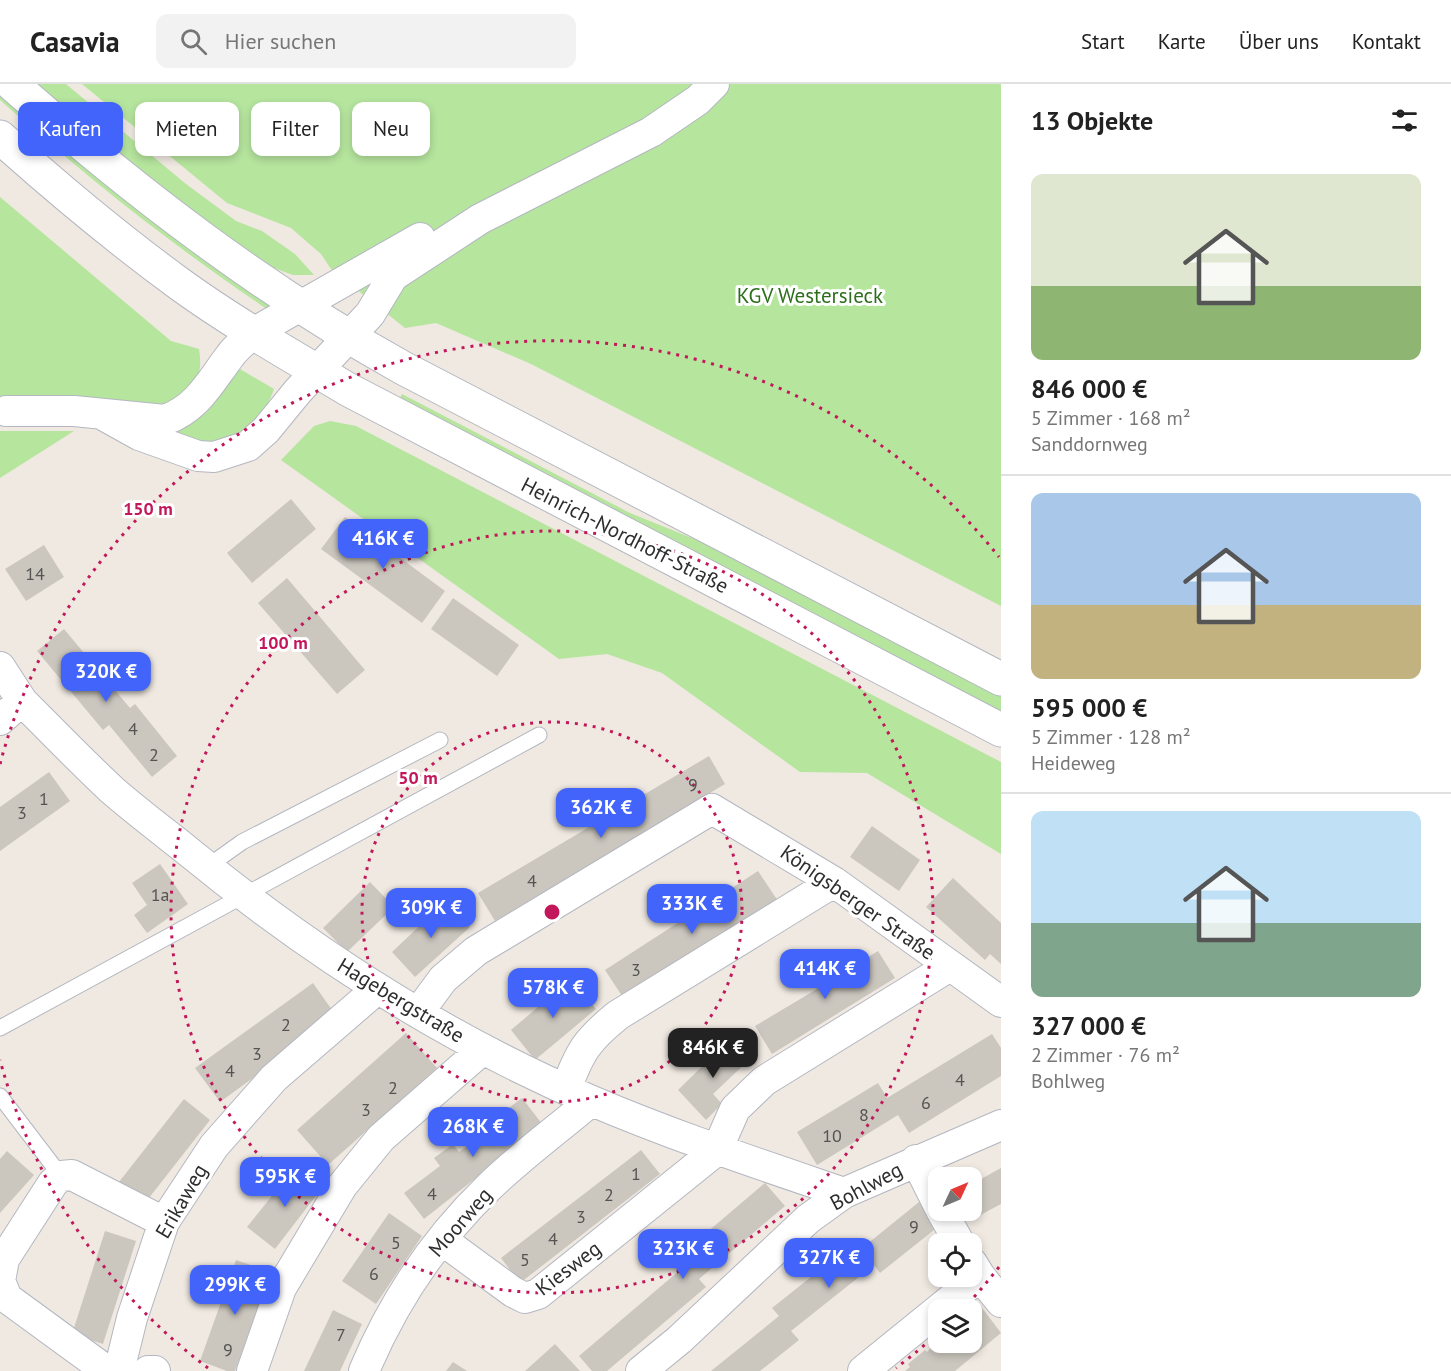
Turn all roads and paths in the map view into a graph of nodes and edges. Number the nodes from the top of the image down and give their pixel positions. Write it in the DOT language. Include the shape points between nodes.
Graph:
graph roads {
  1 [pos="12,84"];
  2 [pos="714,84"];
  3 [pos="0,137"];
  4 [pos="480,219"];
  5 [pos="298,306"];
  6 [pos="253,333"];
  7 [pos="349,337"];
  8 [pos="317,371"];
  9 [pos="2,412"];
  10 [pos="103,415"];
  11 [pos="0,667"];
  12 [pos="1001,679"];
  13 [pos="11,711"];
  14 [pos="1001,730"];
  15 [pos="538,735"];
  16 [pos="440,740"];
  17 [pos="207,867"];
  18 [pos="834,882"];
  19 [pos="244,897"];
  20 [pos="950,966"];
  21 [pos="377,989"];
  22 [pos="1001,1002"];
  23 [pos="418,1013"];
  24 [pos="0,1028"];
  25 [pos="483,1049"];
  26 [pos="579,1095"];
  27 [pos="0,1096"];
  28 [pos="1001,1125"];
  29 [pos="717,1150"];
  30 [pos="916,1160"];
  31 [pos="61,1176"];
  32 [pos="928,1184"];
  33 [pos="844,1193"];
  34 [pos="164,1222"];
  35 [pos="442,1240"];
  36 [pos="982,1278"];
  37 [pos="957,1287"];
  38 [pos="1001,1302"];
  39 [pos="107,1371"];
  40 [pos="119,1371"];
  41 [pos="148,1371"];
  42 [pos="155,1371"];
  43 [pos="252,1371"];
  44 [pos="364,1371"];
  45 [pos="641,1371"];
  46 [pos="863,1371"];
  1 -- 5 [label="main road" via="116,173 208,244"];
  2 -- 4 [label="street" via="698,100 651,132"];
  3 -- 6 [label="main road, Heinrich-Nordhoff-Straße" via="97,221 182,286"];
  4 -- 5 [label="street" via="423,236"];
  4 -- 7 [label="street" via="393,276 370,314"];
  5 -- 6 [label="street"];
  5 -- 7 [label="main road"];
  6 -- 8 [label="main road, Heinrich-Nordhoff-Straße"];
  6 -- 10 [label="street" via="231,354 201,397 176,416 165,420"];
  7 -- 8 [label="street"];
  7 -- 12 [label="main road"];
  8 -- 10 [label="street" via="258,438 236,452 214,457 168,447"];
  8 -- 14 [label="main road, Heinrich-Nordhoff-Straße" via="454,447"];
  9 -- 10 [label="street" via="74,411"];
  11 -- 13 [label="street, Hagebergstraße"];
  13 -- 17 [label="street, Hagebergstraße"];
  15 -- 19 [label="lane"];
  16 -- 17 [label="lane" via="242,842"];
  17 -- 19 [label="street, Hagebergstraße"];
  18 -- 20 [label="street, Königsberger Straße"];
  18 -- 23 [label="street, Königsberger Straße" via="712,808 476,951 443,979"];
  18 -- 26 [label="street" via="618,1015 594,1034 578,1056"];
  19 -- 21 [label="street, Hagebergstraße"];
  19 -- 24 [label="lane"];
  20 -- 22 [label="street, Königsberger Straße"];
  20 -- 29 [label="street" via="764,1081 735,1109"];
  21 -- 23 [label="street, Hagebergstraße"];
  21 -- 34 [label="street, Erikaweg" via="274,1078 214,1146"];
  23 -- 25 [label="street, Hagebergstraße"];
  25 -- 26 [label="street, Hagebergstraße"];
  25 -- 43 [label="street" via="381,1138 342,1186 281,1288"];
  26 -- 29 [label="street, Hagebergstraße"];
  26 -- 35 [label="street, Moorweg"];
  27 -- 31 [label="lane"];
  28 -- 30 [label="street, Bohlweg"];
  29 -- 33 [label="street, Hagebergstraße"];
  29 -- 35 [label="street, Kiesweg" via="538,1294 525,1298 513,1292"];
  30 -- 32 [label="street"];
  30 -- 33 [label="street, Bohlweg"];
  31 -- 34 [label="street" via="72,1175"];
  31 -- 39 [label="street" via="4,1259 0,1281 7,1298"];
  33 -- 45 [label="street, Bohlweg" via="808,1219"];
  34 -- 40 [label="street, Erikaweg"];
  35 -- 44 [label="street, Moorweg" via="407,1286"];
  36 -- 38 [label="street"];
  37 -- 46 [label="street"];
  41 -- 42 [label="street"];
}
